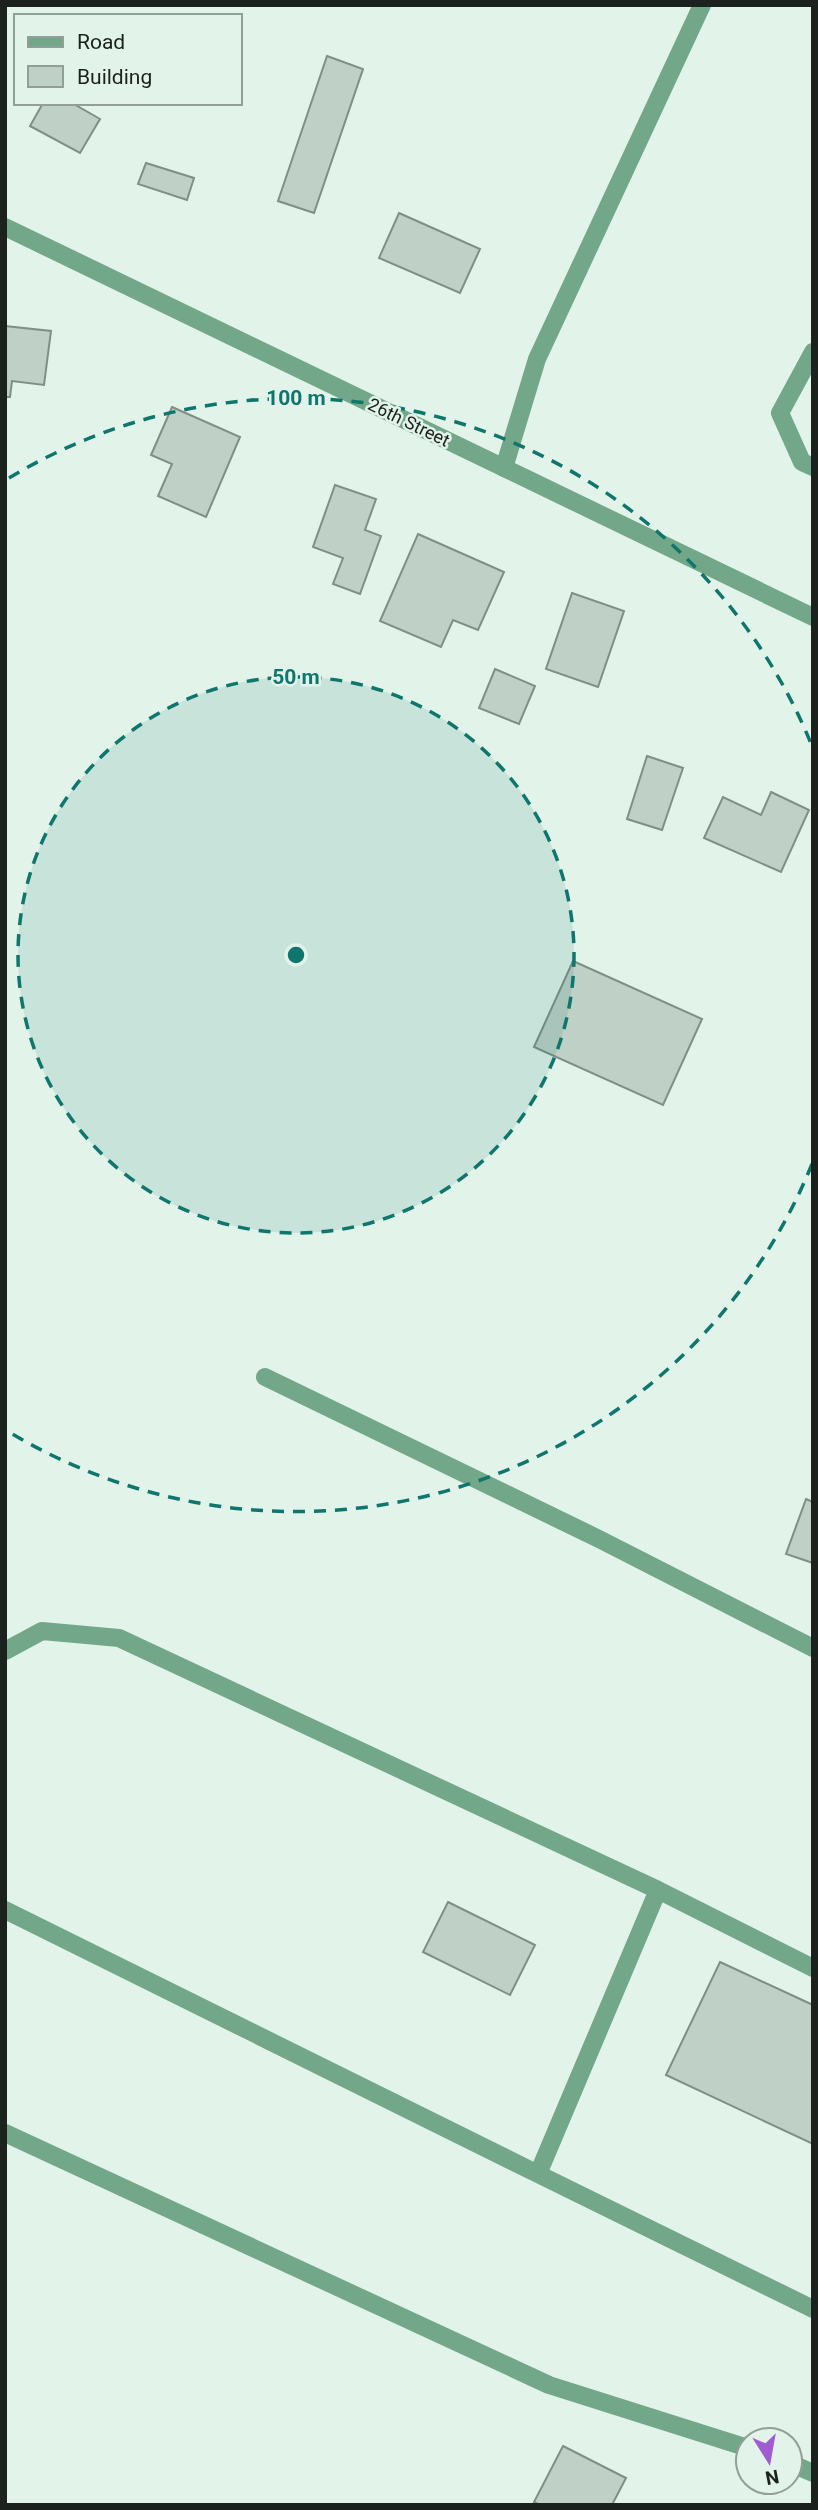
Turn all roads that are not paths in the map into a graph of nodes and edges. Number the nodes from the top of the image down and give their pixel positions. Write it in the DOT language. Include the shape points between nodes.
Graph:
graph roads {
  1 [pos="702,5"];
  2 [pos="5,227"];
  3 [pos="813,352"];
  4 [pos="813,467"];
  5 [pos="504,468"];
  6 [pos="813,617"];
  7 [pos="265,1377"];
  8 [pos="813,1648"];
  9 [pos="5,1651"];
  10 [pos="658,1890"];
  11 [pos="5,1910"];
  12 [pos="813,1968"];
  13 [pos="5,2133"];
  14 [pos="538,2174"];
  15 [pos="813,2309"];
  16 [pos="734,2444"];
  1 -- 5 [label="street" via="537,359"];
  2 -- 5 [label="street, 26th Street"];
  3 -- 4 [label="street" via="780,412 802,462"];
  5 -- 6 [label="street, 26th Street"];
  7 -- 8 [label="street"];
  9 -- 10 [label="street" via="42,1631 119,1638"];
  10 -- 12 [label="street"];
  10 -- 14 [label="street"];
  11 -- 14 [label="street"];
  13 -- 16 [label="street" via="549,2385"];
  14 -- 15 [label="street"];
}
